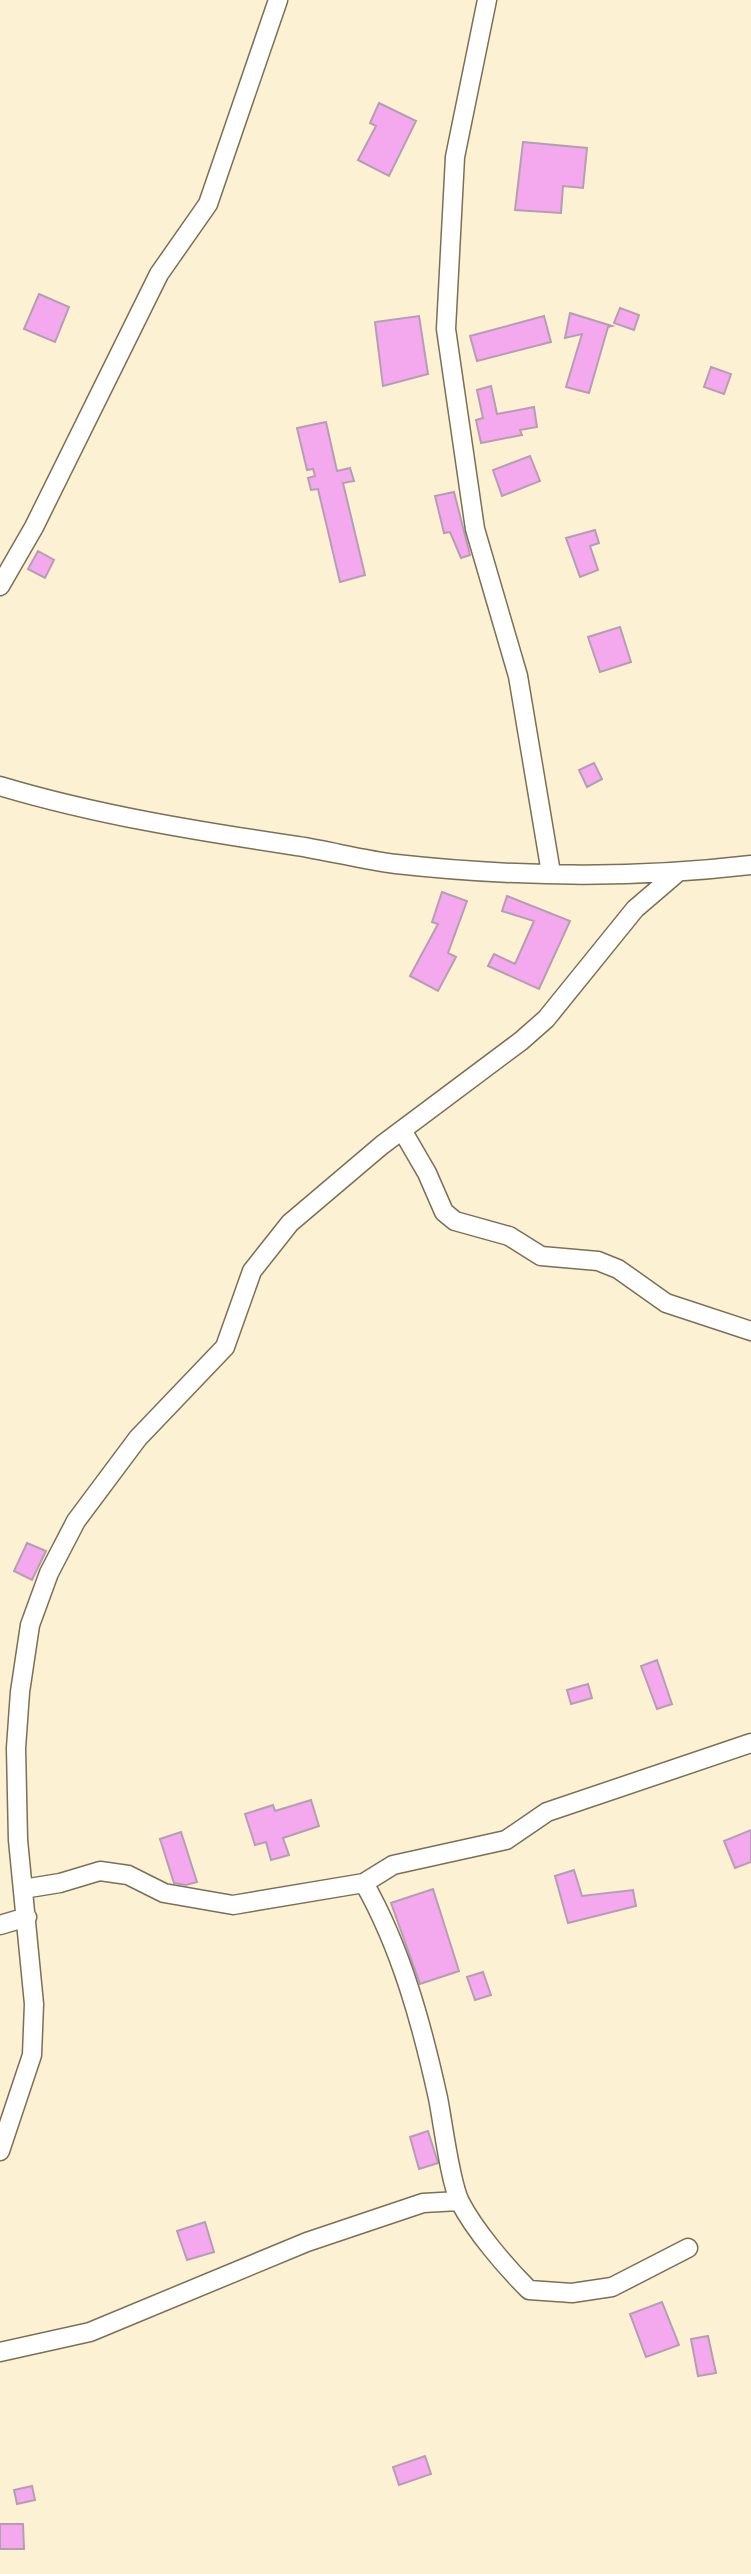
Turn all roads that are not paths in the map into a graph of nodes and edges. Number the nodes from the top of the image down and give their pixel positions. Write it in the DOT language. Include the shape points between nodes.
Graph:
graph roads {
  1 [pos="278,0"];
  2 [pos="487,0"];
  3 [pos="0,586"];
  4 [pos="0,786"];
  5 [pos="751,865"];
  6 [pos="551,873"];
  7 [pos="677,873"];
  8 [pos="631,876"];
  9 [pos="635,909"];
  10 [pos="402,1130"];
  11 [pos="751,1331"];
  12 [pos="751,1743"];
  13 [pos="364,1883"];
  14 [pos="23,1889"];
  15 [pos="27,1917"];
  16 [pos="0,1925"];
  17 [pos="0,2151"];
  18 [pos="459,2201"];
  19 [pos="688,2248"];
  20 [pos="0,2352"];
  1 -- 3 [label="street" via="208,204 159,274 34,527"];
  2 -- 6 [label="street" via="455,157 446,329 475,529 517,676"];
  4 -- 6 [label="street" via="190,830 393,863"];
  5 -- 7 [label="street"];
  6 -- 8 [label="street"];
  7 -- 8 [label="street"];
  7 -- 9 [label="street"];
  8 -- 9 [label="street"];
  9 -- 10 [label="street" via="546,1019"];
  10 -- 11 [label="street" via="444,1212 455,1221 509,1236 541,1256 598,1261 618,1269 666,1303"];
  10 -- 14 [label="street" via="290,1223 266,1250 252,1271 225,1347 138,1438 76,1521 49,1573 30,1625 20,1692 16,1748"];
  12 -- 13 [label="street" via="547,1812 506,1840 393,1865"];
  13 -- 14 [label="street" via="233,1905 164,1893 128,1875 100,1871 60,1884"];
  13 -- 18 [label="street" via="387,1924 407,1986 437,2094"];
  14 -- 15 [label="street"];
  15 -- 16 [label="street"];
  15 -- 17 [label="street" via="34,2004 32,2055"];
  18 -- 19 [label="street" via="501,2263 529,2290 572,2292 612,2287"];
  18 -- 20 [label="street" via="423,2203 307,2242 90,2332"];
}
